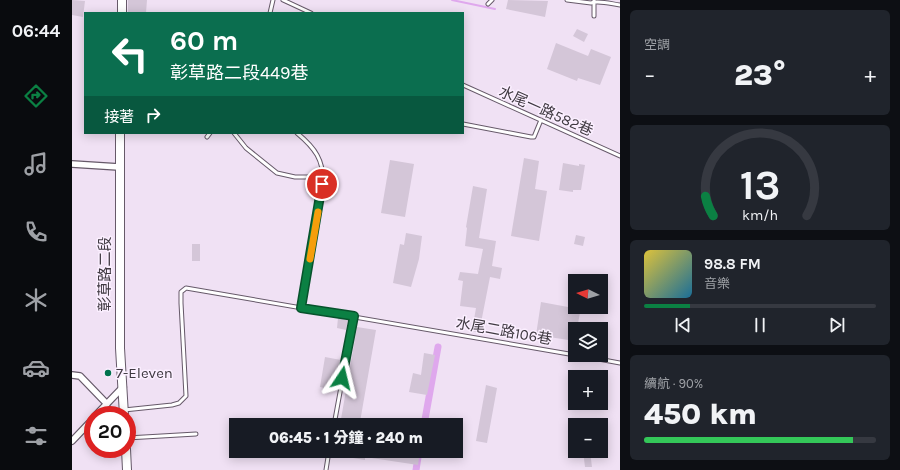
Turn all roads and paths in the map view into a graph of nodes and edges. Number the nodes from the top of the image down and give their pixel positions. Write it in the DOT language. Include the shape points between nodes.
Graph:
graph roads {
  1 [pos="122,0"];
  2 [pos="273,0"];
  3 [pos="283,0"];
  4 [pos="492,0"];
  5 [pos="567,0"];
  6 [pos="594,0"];
  7 [pos="488,4"];
  8 [pos="620,5"];
  9 [pos="122,12"];
  10 [pos="270,12"];
  11 [pos="309,12"];
  12 [pos="594,16"];
  13 [pos="464,85"];
  14 [pos="541,120"];
  15 [pos="464,124"];
  16 [pos="120,134"];
  17 [pos="209,134"];
  18 [pos="235,134"];
  19 [pos="298,134"];
  20 [pos="207,137"];
  21 [pos="620,156"];
  22 [pos="72,164"];
  23 [pos="119,167"];
  24 [pos="323,171"];
  25 [pos="301,308"];
  26 [pos="354,316"];
  27 [pos="568,354"];
  28 [pos="608,361"];
  29 [pos="620,363"];
  30 [pos="72,375"];
  31 [pos="123,387"];
  32 [pos="106,404"];
  33 [pos="124,406"];
  34 [pos="136,410"];
  35 [pos="335,418"];
  36 [pos="84,428"];
  37 [pos="196,434"];
  38 [pos="136,437"];
  39 [pos="72,441"];
  40 [pos="126,458"];
  41 [pos="329,458"];
  42 [pos="127,470"];
  43 [pos="326,470"];
  1 -- 9 [label="street"];
  2 -- 10 [label="lane"];
  3 -- 11 [label="lane"];
  4 -- 7 [label="lane"];
  5 -- 6 [label="lane" via="591,3"];
  6 -- 8 [label="lane"];
  6 -- 12 [label="lane"];
  13 -- 14 [label="lane, 水尾一路582巷"];
  14 -- 15 [label="lane" via="536,134 531,138"];
  14 -- 21 [label="lane, 水尾一路582巷"];
  16 -- 23 [label="street, 彰草路二段"];
  17 -- 20 [label="lane"];
  18 -- 24 [label="lane" via="246,148 277,173 295,178 313,177"];
  19 -- 24 [label="lane" via="313,147"];
  22 -- 23 [label="street"];
  23 -- 31 [label="street, 彰草路二段" via="120,348"];
  24 -- 25 [label="lane"];
  25 -- 26 [label="lane, 水尾二路106巷"];
  25 -- 34 [label="lane, 水尾二路106巷" via="186,288 181,292 180,303 186,396 179,403 172,405"];
  26 -- 27 [label="lane, 水尾二路106巷"];
  26 -- 35 [label="lane"];
  28 -- 29 [label="lane, 水尾二路106巷"];
  30 -- 32 [label="street" via="80,376"];
  31 -- 32 [label="street"];
  31 -- 33 [label="street, 彰草路二段"];
  36 -- 39 [label="street"];
  37 -- 38 [label="lane"];
  40 -- 42 [label="street"];
  41 -- 43 [label="lane"];
}
